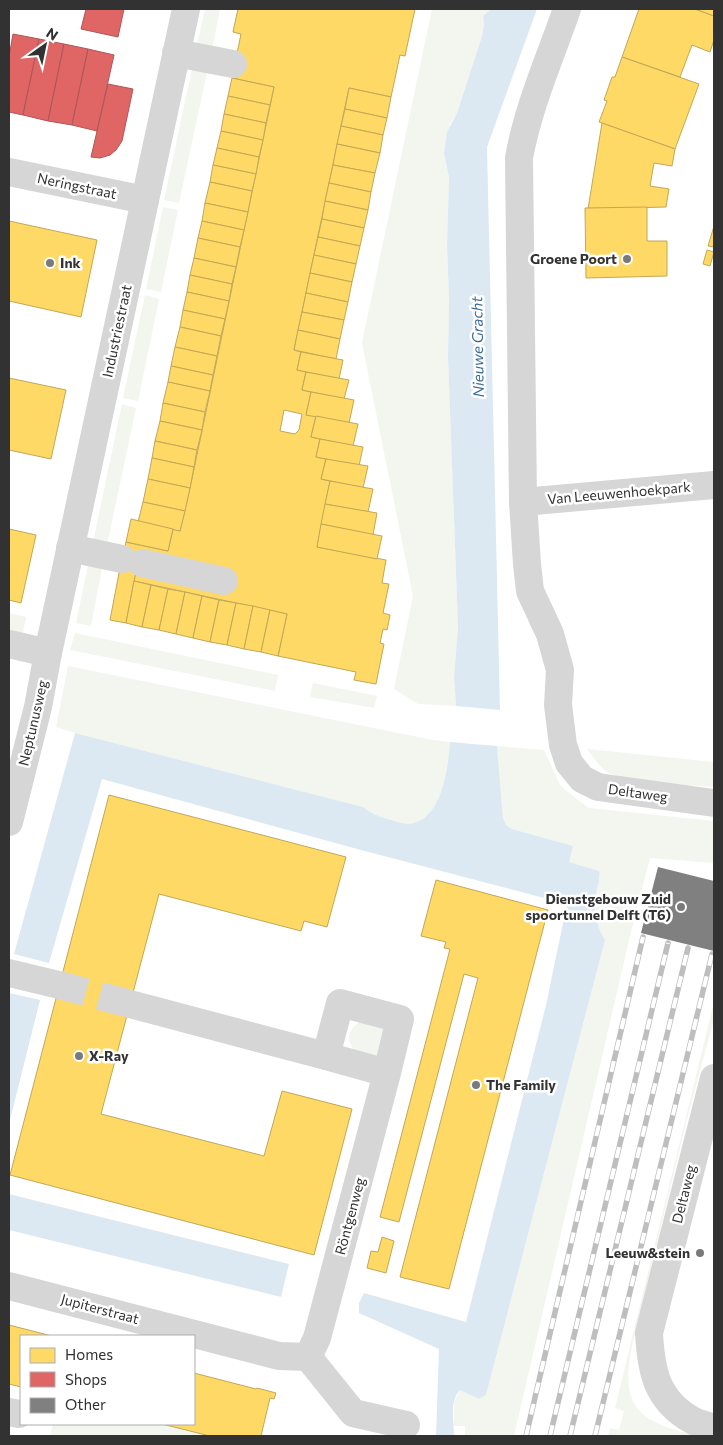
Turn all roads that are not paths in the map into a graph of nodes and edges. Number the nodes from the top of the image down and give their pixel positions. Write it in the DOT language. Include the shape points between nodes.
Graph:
graph roads {
  1 [pos="186,9"];
  2 [pos="567,9"];
  3 [pos="176,52"];
  4 [pos="233,64"];
  5 [pos="9,172"];
  6 [pos="144,200"];
  7 [pos="714,485"];
  8 [pos="523,502"];
  9 [pos="70,548"];
  10 [pos="224,581"];
  11 [pos="9,644"];
  12 [pos="48,653"];
  13 [pos="714,803"];
  14 [pos="9,822"];
  15 [pos="9,973"];
  16 [pos="59,985"];
  17 [pos="130,1004"];
  18 [pos="326,1056"];
  19 [pos="387,1073"];
  20 [pos="714,1078"];
  21 [pos="9,1286"];
  22 [pos="308,1357"];
  23 [pos="406,1425"];
  24 [pos="714,1428"];
  1 -- 3 [label="street, Industriestraat"];
  2 -- 8 [label="street" via="531,110 519,158"];
  3 -- 4 [label="street"];
  3 -- 6 [label="street, Industriestraat"];
  5 -- 6 [label="street, Neringstraat"];
  6 -- 9 [label="street, Industriestraat"];
  7 -- 8 [label="street, Van Leeuwenhoekpark"];
  8 -- 13 [label="street, Deltaweg" via="530,591 550,634 560,670 558,705 563,746 569,763 582,779 598,787"];
  9 -- 10 [label="street"];
  9 -- 12 [label="street, Industriestraat"];
  11 -- 12 [label="street"];
  12 -- 14 [label="street, Neptunusweg"];
  15 -- 16 [label="street"];
  17 -- 18 [label="street"];
  18 -- 19 [label="street"];
  18 -- 19 [label="street, Röntgenweg" via="340,1003 400,1019"];
  19 -- 22 [label="street, Röntgenweg" via="317,1338"];
  20 -- 24 [label="street, Deltaweg" via="649,1333 650,1362 660,1389 673,1406 692,1420"];
  21 -- 22 [label="street, Jupiterstraat" via="279,1356"];
  22 -- 23 [label="street" via="353,1413"];
}
